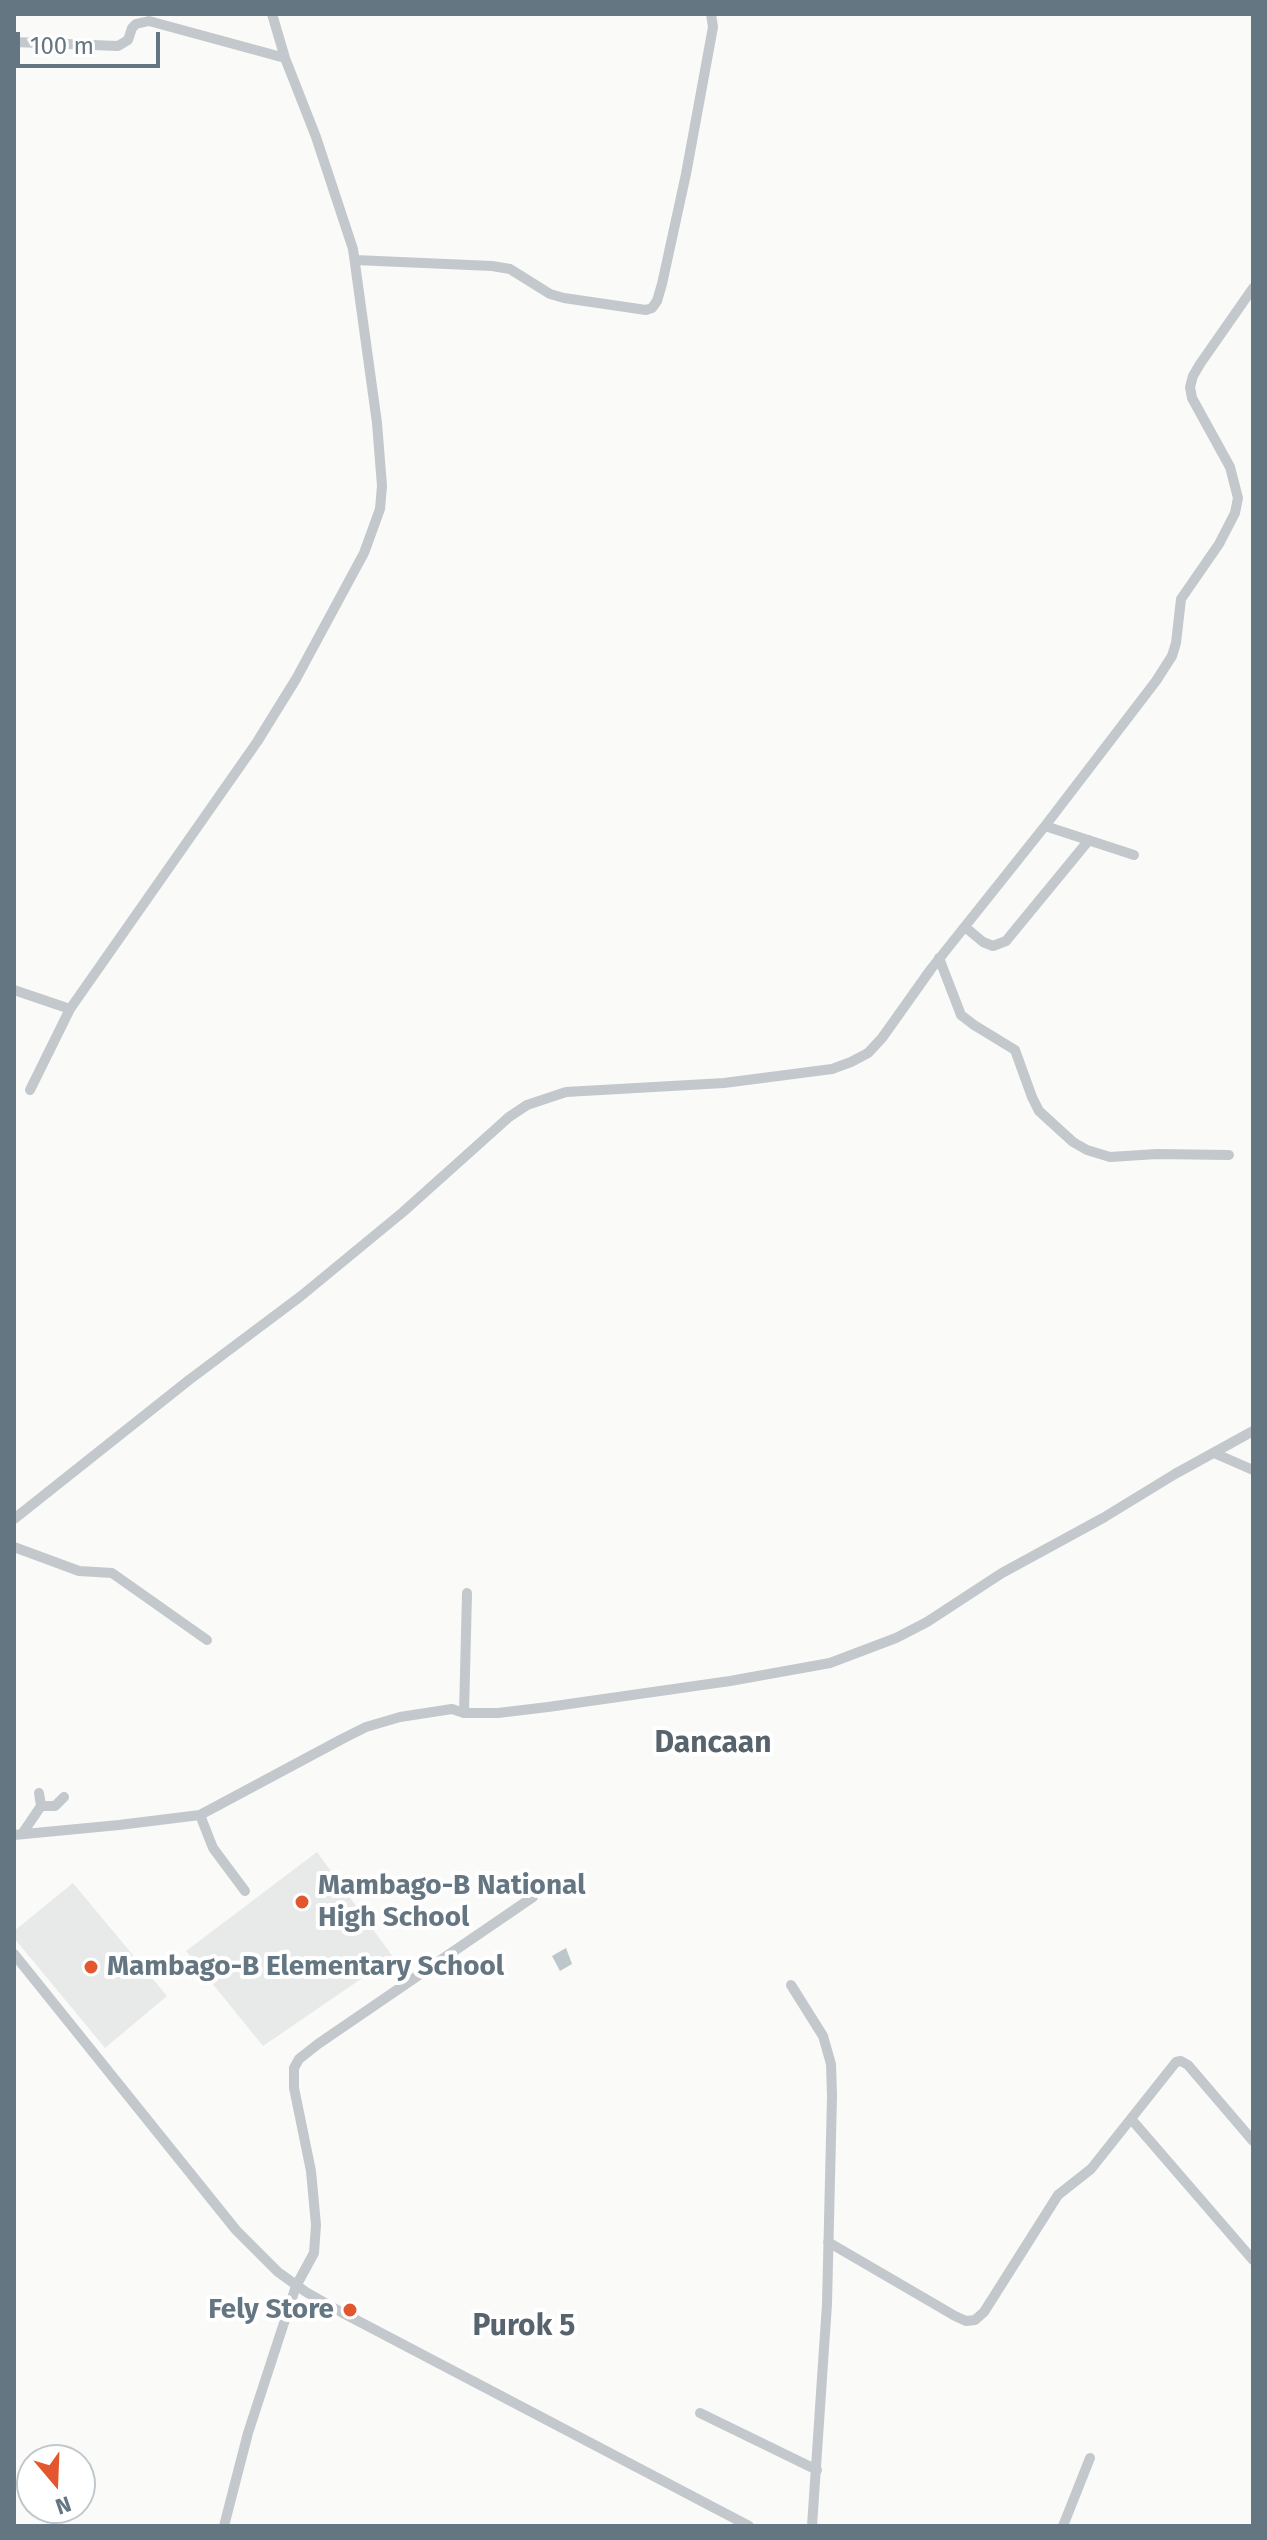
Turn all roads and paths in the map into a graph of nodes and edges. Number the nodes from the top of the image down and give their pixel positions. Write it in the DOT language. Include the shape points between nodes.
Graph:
graph roads {
  1 [pos="272,14"];
  2 [pos="711,14"];
  3 [pos="14,42"];
  4 [pos="285,58"];
  5 [pos="355,260"];
  6 [pos="1253,288"];
  7 [pos="1045,826"];
  8 [pos="1089,840"];
  9 [pos="1134,855"];
  10 [pos="965,927"];
  11 [pos="939,958"];
  12 [pos="14,990"];
  13 [pos="70,1009"];
  14 [pos="30,1090"];
  15 [pos="1229,1155"];
  16 [pos="1253,1431"];
  17 [pos="1214,1453"];
  18 [pos="1253,1470"];
  19 [pos="14,1519"];
  20 [pos="14,1547"];
  21 [pos="467,1593"];
  22 [pos="208,1624"];
  23 [pos="464,1713"];
  24 [pos="39,1793"];
  25 [pos="64,1797"];
  26 [pos="41,1806"];
  27 [pos="200,1815"];
  28 [pos="18,1834"];
  29 [pos="245,1891"];
  30 [pos="533,1897"];
  31 [pos="14,1954"];
  32 [pos="791,1985"];
  33 [pos="1132,2120"];
  34 [pos="1253,2141"];
  35 [pos="828,2242"];
  36 [pos="1253,2260"];
  37 [pos="296,2286"];
  38 [pos="700,2413"];
  39 [pos="1090,2458"];
  40 [pos="817,2470"];
  41 [pos="224,2526"];
  42 [pos="749,2526"];
  43 [pos="812,2526"];
  44 [pos="1063,2526"];
  1 -- 4 [label="street"];
  2 -- 5 [label="street" via="686,174 652,308 564,298 510,269 492,266"];
  3 -- 4 [label="street" via="118,46 136,24 149,21"];
  4 -- 5 [label="street"];
  5 -- 13 [label="street" via="380,445 376,527 257,742"];
  6 -- 7 [label="street" via="1190,387 1236,482 1235,513 1181,599 1172,656"];
  7 -- 8 [label="street"];
  7 -- 10 [label="street"];
  8 -- 9 [label="street"];
  8 -- 10 [label="street" via="1006,941 993,946"];
  10 -- 11 [label="street"];
  11 -- 15 [label="street" via="961,1015 1015,1050 1039,1111 1073,1142 1110,1157"];
  11 -- 19 [label="street" via="868,1053 832,1069 724,1083 566,1092 527,1105 301,1296"];
  12 -- 13 [label="street"];
  13 -- 14 [label="street"];
  16 -- 17 [label="street"];
  17 -- 18 [label="street"];
  17 -- 23 [label="street" via="1002,1573 927,1622 856,1654 730,1681 498,1713"];
  20 -- 22 [label="street" via="79,1571 112,1573 204,1637"];
  21 -- 23 [label="street"];
  23 -- 27 [label="street" via="429,1711 366,1727"];
  24 -- 26 [label="street"];
  25 -- 26 [label="street" via="55,1806"];
  26 -- 28 [label="street"];
  27 -- 28 [label="street"];
  27 -- 29 [label="street" via="213,1848"];
  30 -- 37 [label="street" via="299,2059 292,2077 307,2141 316,2225 314,2253"];
  31 -- 37 [label="street" via="236,2230"];
  32 -- 35 [label="street" via="823,2036 831,2064"];
  33 -- 34 [label="street" via="1181,2061"];
  33 -- 35 [label="street" via="1091,2169 1058,2195 975,2320 955,2316"];
  33 -- 36 [label="street"];
  35 -- 40 [label="street"];
  37 -- 41 [label="street"];
  37 -- 42 [label="street"];
  38 -- 40 [label="street"];
  39 -- 44 [label="street"];
  40 -- 43 [label="street"];
}
